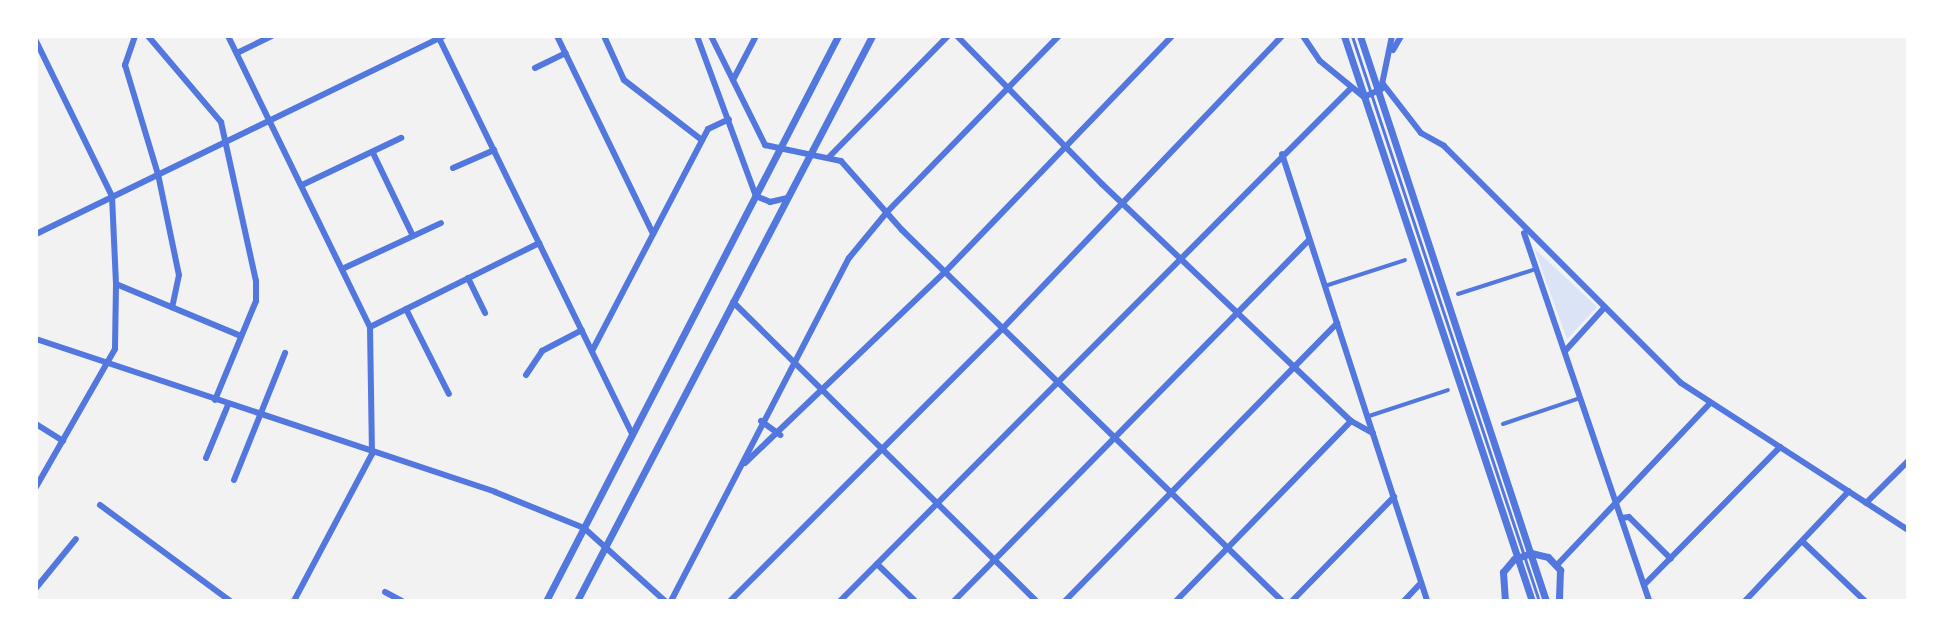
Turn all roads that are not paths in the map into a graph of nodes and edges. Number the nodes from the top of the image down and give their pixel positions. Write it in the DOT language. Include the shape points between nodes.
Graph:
graph roads {
  1 [pos="135,36"];
  2 [pos="148,36"];
  3 [pos="228,36"];
  4 [pos="272,36"];
  5 [pos="557,36"];
  6 [pos="604,36"];
  7 [pos="697,36"];
  8 [pos="711,36"];
  9 [pos="756,36"];
  10 [pos="838,36"];
  11 [pos="872,36"];
  12 [pos="948,36"];
  13 [pos="957,36"];
  14 [pos="1059,36"];
  15 [pos="1172,36"];
  16 [pos="1282,36"];
  17 [pos="1303,36"];
  18 [pos="1344,36"];
  19 [pos="1352,36"];
  20 [pos="1360,36"];
  21 [pos="1392,36"];
  22 [pos="1401,36"];
  23 [pos="440,37"];
  24 [pos="36,41"];
  25 [pos="237,53"];
  26 [pos="566,53"];
  27 [pos="1390,57"];
  28 [pos="535,68"];
  29 [pos="733,80"];
  30 [pos="1009,89"];
  31 [pos="1350,89"];
  32 [pos="1374,92"];
  33 [pos="729,119"];
  34 [pos="269,120"];
  35 [pos="401,138"];
  36 [pos="702,140"];
  37 [pos="225,142"];
  38 [pos="1066,146"];
  39 [pos="494,150"];
  40 [pos="779,151"];
  41 [pos="373,153"];
  42 [pos="810,154"];
  43 [pos="1282,154"];
  44 [pos="830,156"];
  45 [pos="453,168"];
  46 [pos="158,174"];
  47 [pos="302,185"];
  48 [pos="112,196"];
  49 [pos="756,196"];
  50 [pos="788,197"];
  51 [pos="1123,202"];
  52 [pos="887,212"];
  53 [pos="441,223"];
  54 [pos="1523,230"];
  55 [pos="36,234"];
  56 [pos="653,234"];
  57 [pos="413,236"];
  58 [pos="1309,240"];
  59 [pos="539,243"];
  60 [pos="1181,256"];
  61 [pos="1405,260"];
  62 [pos="342,269"];
  63 [pos="1536,269"];
  64 [pos="945,272"];
  65 [pos="468,278"];
  66 [pos="116,284"];
  67 [pos="1325,286"];
  68 [pos="1458,294"];
  69 [pos="733,302"];
  70 [pos="172,307"];
  71 [pos="1604,308"];
  72 [pos="406,309"];
  73 [pos="1238,312"];
  74 [pos="485,313"];
  75 [pos="1337,323"];
  76 [pos="370,327"];
  77 [pos="1003,328"];
  78 [pos="582,330"];
  79 [pos="241,336"];
  80 [pos="37,342"];
  81 [pos="1566,350"];
  82 [pos="592,351"];
  83 [pos="285,353"];
  84 [pos="109,363"];
  85 [pos="797,365"];
  86 [pos="1295,367"];
  87 [pos="526,375"];
  88 [pos="1058,382"];
  89 [pos="1448,390"];
  90 [pos="823,391"];
  91 [pos="449,394"];
  92 [pos="1582,398"];
  93 [pos="215,400"];
  94 [pos="1710,403"];
  95 [pos="228,405"];
  96 [pos="261,416"];
  97 [pos="1369,416"];
  98 [pos="761,421"];
  99 [pos="1351,421"];
  100 [pos="36,424"];
  101 [pos="1503,424"];
  102 [pos="632,433"];
  103 [pos="1373,433"];
  104 [pos="780,435"];
  105 [pos="1113,436"];
  106 [pos="63,441"];
  107 [pos="880,447"];
  108 [pos="1780,447"];
  109 [pos="372,454"];
  110 [pos="206,458"];
  111 [pos="1908,461"];
  112 [pos="743,465"];
  113 [pos="234,480"];
  114 [pos="36,487"];
  115 [pos="1849,491"];
  116 [pos="1172,494"];
  117 [pos="1394,497"];
  118 [pos="1614,499"];
  119 [pos="937,503"];
  120 [pos="1866,503"];
  121 [pos="100,505"];
  122 [pos="1621,518"];
  123 [pos="584,528"];
  124 [pos="1908,530"];
  125 [pos="76,539"];
  126 [pos="1803,542"];
  127 [pos="607,544"];
  128 [pos="1228,548"];
  129 [pos="1524,555"];
  130 [pos="1671,559"];
  131 [pos="995,560"];
  132 [pos="877,564"];
  133 [pos="1557,565"];
  134 [pos="1421,583"];
  135 [pos="1644,585"];
  136 [pos="36,588"];
  137 [pos="385,592"];
  138 [pos="230,601"];
  139 [pos="294,601"];
  140 [pos="402,601"];
  141 [pos="546,601"];
  142 [pos="577,601"];
  143 [pos="668,601"];
  144 [pos="730,601"];
  145 [pos="840,601"];
  146 [pos="915,601"];
  147 [pos="954,601"];
  148 [pos="1036,601"];
  149 [pos="1065,601"];
  150 [pos="1176,601"];
  151 [pos="1282,601"];
  152 [pos="1292,601"];
  153 [pos="1404,601"];
  154 [pos="1427,601"];
  155 [pos="1505,601"];
  156 [pos="1532,601"];
  157 [pos="1539,601"];
  158 [pos="1546,601"];
  159 [pos="1559,601"];
  160 [pos="1649,601"];
  161 [pos="1745,601"];
  162 [pos="1865,601"];
  1 -- 46 [label="street" via="125,65"];
  2 -- 37 [label="street" via="221,122"];
  3 -- 25 [label="street"];
  4 -- 25 [label="street"];
  5 -- 26 [label="street"];
  6 -- 36 [label="street" via="624,80"];
  7 -- 33 [label="street"];
  8 -- 29 [label="street"];
  9 -- 29 [label="street"];
  10 -- 40 [label="street"];
  11 -- 42 [label="street"];
  12 -- 44 [label="street"];
  13 -- 30 [label="street"];
  14 -- 30 [label="street"];
  15 -- 38 [label="street"];
  16 -- 51 [label="street"];
  17 -- 31 [label="street"];
  18 -- 32 [label="street"];
  19 -- 32 [label="lane"];
  20 -- 32 [label="street"];
  21 -- 27 [label="street"];
  22 -- 27 [label="street"];
  23 -- 34 [label="street"];
  23 -- 39 [label="street"];
  24 -- 48 [label="street"];
  25 -- 34 [label="street"];
  26 -- 28 [label="street"];
  26 -- 56 [label="street"];
  27 -- 32 [label="street"];
  29 -- 40 [label="street" via="761,139"];
  30 -- 38 [label="street"];
  30 -- 52 [label="street"];
  31 -- 32 [label="street"];
  31 -- 43 [label="street"];
  32 -- 54 [label="street" via="1444,146"];
  32 -- 129 [label="street"];
  32 -- 129 [label="street"];
  33 -- 36 [label="street" via="711,126"];
  33 -- 49 [label="street"];
  34 -- 37 [label="street"];
  34 -- 47 [label="street"];
  35 -- 41 [label="street"];
  36 -- 56 [label="street"];
  37 -- 46 [label="street"];
  37 -- 79 [label="street" via="257,291"];
  38 -- 51 [label="street"];
  38 -- 64 [label="street"];
  39 -- 45 [label="street"];
  39 -- 59 [label="street"];
  40 -- 42 [label="street"];
  40 -- 49 [label="street"];
  41 -- 47 [label="street"];
  41 -- 57 [label="street"];
  42 -- 44 [label="street"];
  42 -- 50 [label="street"];
  43 -- 58 [label="street"];
  43 -- 60 [label="street"];
  44 -- 52 [label="street"];
  46 -- 48 [label="street"];
  46 -- 70 [label="street" via="179,275"];
  47 -- 62 [label="street"];
  48 -- 55 [label="street"];
  48 -- 66 [label="street"];
  49 -- 50 [label="street" via="770,202"];
  49 -- 102 [label="street"];
  50 -- 69 [label="street"];
  51 -- 60 [label="street"];
  51 -- 77 [label="street"];
  52 -- 64 [label="street"];
  52 -- 85 [label="street" via="849,258"];
  53 -- 57 [label="street"];
  54 -- 63 [label="street"];
  54 -- 71 [label="street"];
  56 -- 82 [label="street"];
  57 -- 62 [label="street"];
  58 -- 67 [label="street"];
  58 -- 73 [label="street"];
  59 -- 65 [label="street"];
  59 -- 78 [label="street"];
  60 -- 73 [label="street"];
  60 -- 88 [label="street"];
  61 -- 67 [label="street"];
  62 -- 76 [label="street"];
  63 -- 68 [label="street"];
  63 -- 81 [label="street"];
  64 -- 77 [label="street"];
  64 -- 90 [label="street"];
  65 -- 72 [label="street"];
  65 -- 74 [label="street"];
  66 -- 70 [label="street"];
  66 -- 84 [label="street" via="115,349"];
  67 -- 75 [label="street"];
  69 -- 85 [label="street"];
  69 -- 127 [label="street"];
  70 -- 79 [label="street"];
  71 -- 81 [label="street"];
  71 -- 94 [label="street" via="1681,383"];
  72 -- 76 [label="street"];
  72 -- 91 [label="street"];
  73 -- 86 [label="street"];
  73 -- 105 [label="street"];
  75 -- 86 [label="street"];
  75 -- 97 [label="street"];
  76 -- 109 [label="street"];
  77 -- 88 [label="street"];
  77 -- 107 [label="street"];
  78 -- 82 [label="street"];
  78 -- 87 [label="street" via="542,351"];
  79 -- 93 [label="street"];
  80 -- 84 [label="street"];
  81 -- 92 [label="street"];
  82 -- 102 [label="street"];
  83 -- 96 [label="street"];
  84 -- 93 [label="street"];
  84 -- 106 [label="street"];
  85 -- 90 [label="street"];
  85 -- 98 [label="street"];
  86 -- 99 [label="street"];
  86 -- 116 [label="street"];
  88 -- 105 [label="street"];
  88 -- 119 [label="street"];
  89 -- 97 [label="street"];
  90 -- 104 [label="street"];
  90 -- 107 [label="street"];
  92 -- 101 [label="street"];
  92 -- 118 [label="street"];
  93 -- 95 [label="street"];
  94 -- 108 [label="street"];
  94 -- 118 [label="street"];
  95 -- 96 [label="street"];
  95 -- 110 [label="street"];
  96 -- 109 [label="street"];
  96 -- 113 [label="street"];
  97 -- 103 [label="street"];
  98 -- 104 [label="street"];
  98 -- 112 [label="street"];
  99 -- 103 [label="street"];
  99 -- 128 [label="street"];
  100 -- 106 [label="street"];
  102 -- 123 [label="street"];
  103 -- 117 [label="street"];
  104 -- 112 [label="street"];
  105 -- 116 [label="street"];
  105 -- 131 [label="street"];
  106 -- 114 [label="street"];
  107 -- 119 [label="street"];
  107 -- 144 [label="street"];
  108 -- 115 [label="street"];
  108 -- 130 [label="street"];
  109 -- 123 [label="street" via="495,492"];
  109 -- 139 [label="street"];
  111 -- 120 [label="street"];
  112 -- 143 [label="street"];
  115 -- 120 [label="street"];
  115 -- 126 [label="street"];
  116 -- 128 [label="street"];
  116 -- 149 [label="street"];
  117 -- 134 [label="street"];
  117 -- 152 [label="street"];
  118 -- 122 [label="street"];
  118 -- 133 [label="street"];
  119 -- 131 [label="street"];
  119 -- 132 [label="street"];
  120 -- 124 [label="street"];
  121 -- 138 [label="street"];
  122 -- 130 [label="street" via="1629,517"];
  122 -- 135 [label="street"];
  123 -- 127 [label="street"];
  123 -- 141 [label="street"];
  125 -- 136 [label="street"];
  126 -- 161 [label="street"];
  126 -- 162 [label="street"];
  127 -- 142 [label="street"];
  127 -- 143 [label="street"];
  128 -- 150 [label="street"];
  128 -- 151 [label="street"];
  129 -- 133 [label="street"];
  129 -- 155 [label="street" via="1501,579"];
  129 -- 156 [label="street"];
  129 -- 157 [label="lane"];
  129 -- 158 [label="street"];
  130 -- 135 [label="street"];
  131 -- 147 [label="street"];
  131 -- 148 [label="street"];
  132 -- 145 [label="street"];
  132 -- 146 [label="street"];
  133 -- 159 [label="street" via="1563,583"];
  134 -- 153 [label="street"];
  134 -- 154 [label="street"];
  135 -- 160 [label="street"];
  137 -- 140 [label="street"];
}
